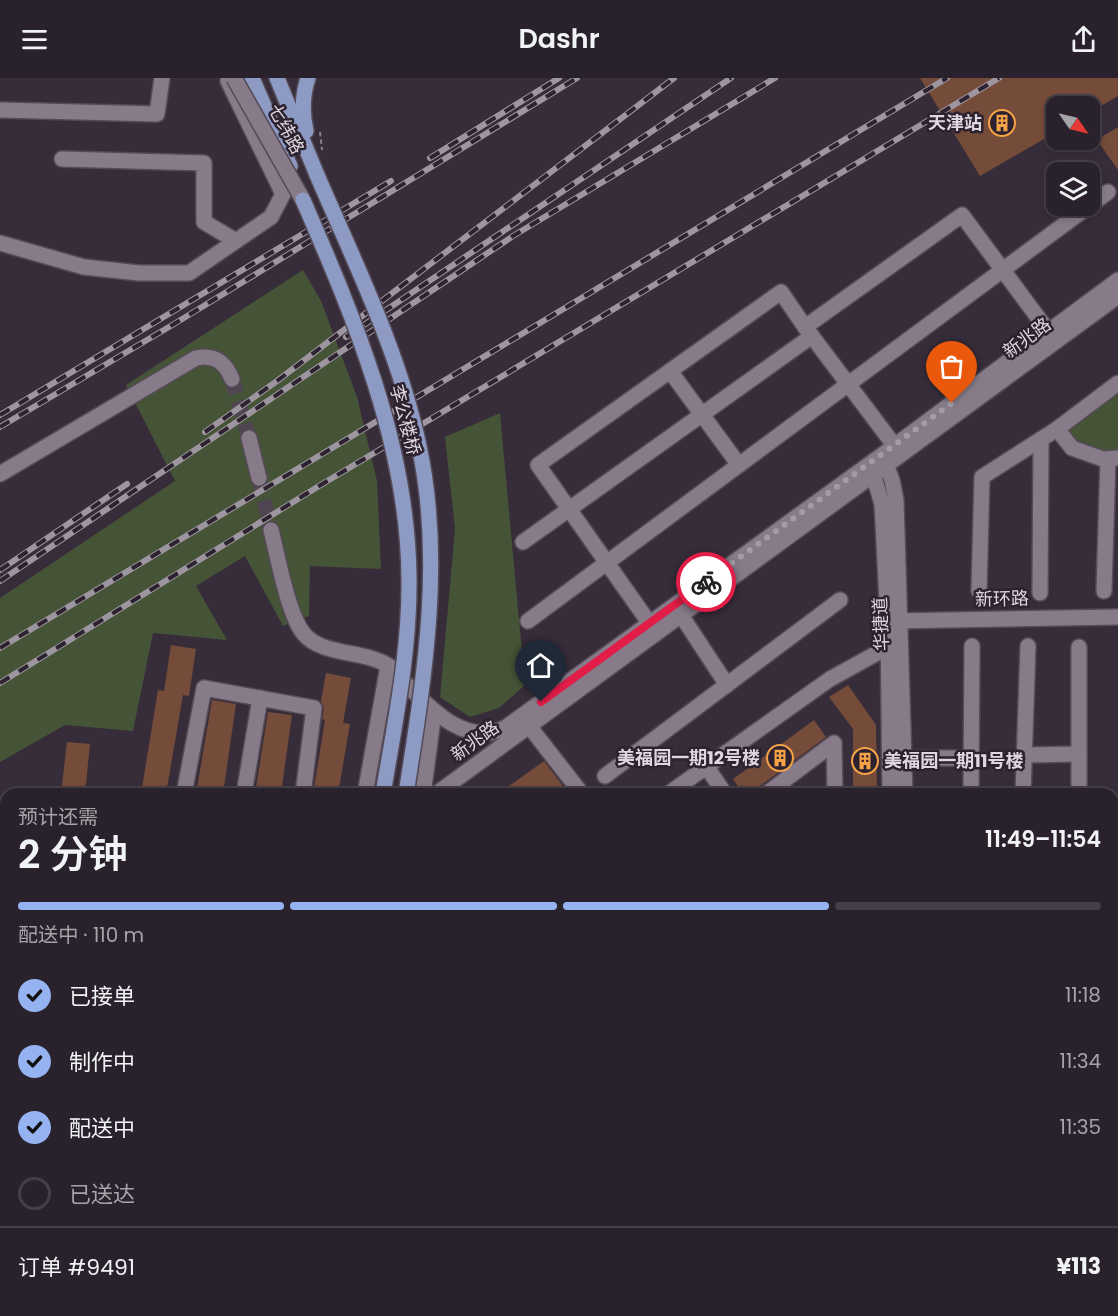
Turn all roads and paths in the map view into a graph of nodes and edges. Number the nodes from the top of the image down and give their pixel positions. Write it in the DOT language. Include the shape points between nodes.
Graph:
graph roads {
  1 [pos="162,78"];
  2 [pos="228,78"];
  3 [pos="234,78"];
  4 [pos="252,78"];
  5 [pos="277,78"];
  6 [pos="308,78"];
  7 [pos="255,99"];
  8 [pos="0,110"];
  9 [pos="62,159"];
  10 [pos="317,175"];
  11 [pos="1108,192"];
  12 [pos="303,200"];
  13 [pos="236,241"];
  14 [pos="0,243"];
  15 [pos="1002,270"];
  16 [pos="1118,280"];
  17 [pos="1118,296"];
  18 [pos="1048,331"];
  19 [pos="809,332"];
  20 [pos="670,371"];
  21 [pos="232,379"];
  22 [pos="1118,383"];
  23 [pos="848,384"];
  24 [pos="702,415"];
  25 [pos="1058,429"];
  26 [pos="249,438"];
  27 [pos="1041,440"];
  28 [pos="887,455"];
  29 [pos="1113,459"];
  30 [pos="739,465"];
  31 [pos="870,470"];
  32 [pos="0,474"];
  33 [pos="259,478"];
  34 [pos="569,510"];
  35 [pos="271,530"];
  36 [pos="523,542"];
  37 [pos="606,563"];
  38 [pos="979,591"];
  39 [pos="1104,591"];
  40 [pos="1040,593"];
  41 [pos="840,600"];
  42 [pos="681,615"];
  43 [pos="1118,617"];
  44 [pos="528,621"];
  45 [pos="894,621"];
  46 [pos="650,624"];
  47 [pos="972,646"];
  48 [pos="1028,646"];
  49 [pos="888,647"];
  50 [pos="1079,647"];
  51 [pos="388,666"];
  52 [pos="727,685"];
  53 [pos="260,698"];
  54 [pos="434,712"];
  55 [pos="529,726"];
  56 [pos="1079,754"];
  57 [pos="1025,755"];
  58 [pos="904,758"];
  59 [pos="971,758"];
  60 [pos="706,766"];
  61 [pos="605,776"];
  62 [pos="185,788"];
  63 [pos="245,788"];
  64 [pos="304,788"];
  65 [pos="368,788"];
  66 [pos="384,788"];
  67 [pos="407,788"];
  68 [pos="424,788"];
  69 [pos="444,788"];
  70 [pos="577,788"];
  71 [pos="676,788"];
  72 [pos="721,788"];
  73 [pos="777,788"];
  74 [pos="835,788"];
  75 [pos="890,788"];
  76 [pos="905,788"];
  77 [pos="971,788"];
  78 [pos="1023,788"];
  79 [pos="1079,788"];
  1 -- 8 [label="street" via="157,114"];
  2 -- 7 [label="street"];
  2 -- 13 [label="street" via="283,194 271,217"];
  3 -- 12 [label="street, 七纬路, bridge"];
  4 -- 12 [label="main road, 李公楼桥, bridge"];
  5 -- 10 [label="main road, 李公楼桥"];
  6 -- 10 [label="main road" via="303,120"];
  9 -- 13 [label="street" via="204,163 204,222"];
  10 -- 67 [label="main road, 李公楼桥, bridge" via="383,330 411,417 424,475 430,533 428,646"];
  11 -- 15 [label="street"];
  12 -- 66 [label="main road, 李公楼桥, bridge" via="371,371 387,421 406,518 408,624"];
  13 -- 14 [label="street" via="189,273 84,267"];
  15 -- 18 [label="street"];
  15 -- 19 [label="street" via="962,216"];
  15 -- 23 [label="street"];
  16 -- 18 [label="street, 新兆路"];
  17 -- 28 [label="street, 新兆路"];
  18 -- 28 [label="street, 新兆路"];
  19 -- 20 [label="street" via="781,292"];
  19 -- 23 [label="street"];
  19 -- 24 [label="street"];
  20 -- 24 [label="street"];
  20 -- 34 [label="street" via="538,465"];
  21 -- 32 [label="street" via="223,363 214,357 196,358"];
  22 -- 25 [label="street"];
  23 -- 28 [label="street"];
  23 -- 30 [label="street"];
  24 -- 30 [label="street"];
  24 -- 34 [label="street"];
  25 -- 27 [label="street"];
  25 -- 29 [label="street" via="1072,448"];
  26 -- 33 [label="street"];
  27 -- 38 [label="street" via="982,477"];
  27 -- 40 [label="street"];
  28 -- 31 [label="street, 新兆路"];
  28 -- 45 [label="street, 华捷道" via="896,500"];
  29 -- 39 [label="street"];
  30 -- 37 [label="street"];
  31 -- 42 [label="street, 新兆路"];
  31 -- 45 [label="street, 华捷道" via="882,504"];
  31 -- 46 [label="street, 新兆路"];
  34 -- 36 [label="street"];
  34 -- 37 [label="street"];
  35 -- 51 [label="street" via="294,619 306,637"];
  37 -- 44 [label="street"];
  37 -- 46 [label="street"];
  41 -- 52 [label="street"];
  42 -- 52 [label="street"];
  42 -- 55 [label="street, 新兆路"];
  43 -- 45 [label="street, 新环路"];
  45 -- 49 [label="street, 华捷道"];
  45 -- 58 [label="street, 华捷道"];
  46 -- 54 [label="street, 新兆路" via="493,734 469,732"];
  47 -- 59 [label="street"];
  48 -- 57 [label="street"];
  49 -- 60 [label="street" via="830,679"];
  49 -- 75 [label="street, 华捷道"];
  50 -- 56 [label="street"];
  51 -- 54 [label="street, 新兆路"];
  51 -- 65 [label="street"];
  52 -- 61 [label="street"];
  53 -- 62 [label="street" via="204,688"];
  53 -- 63 [label="street"];
  53 -- 64 [label="street" via="314,708"];
  54 -- 68 [label="street"];
  55 -- 69 [label="street, 新兆路"];
  55 -- 70 [label="street"];
  56 -- 57 [label="street"];
  56 -- 79 [label="street"];
  57 -- 78 [label="street"];
  58 -- 59 [label="street"];
  58 -- 76 [label="street, 华捷道"];
  59 -- 77 [label="street"];
  60 -- 71 [label="street"];
  60 -- 72 [label="street"];
  73 -- 74 [label="street" via="834,743"];
}
